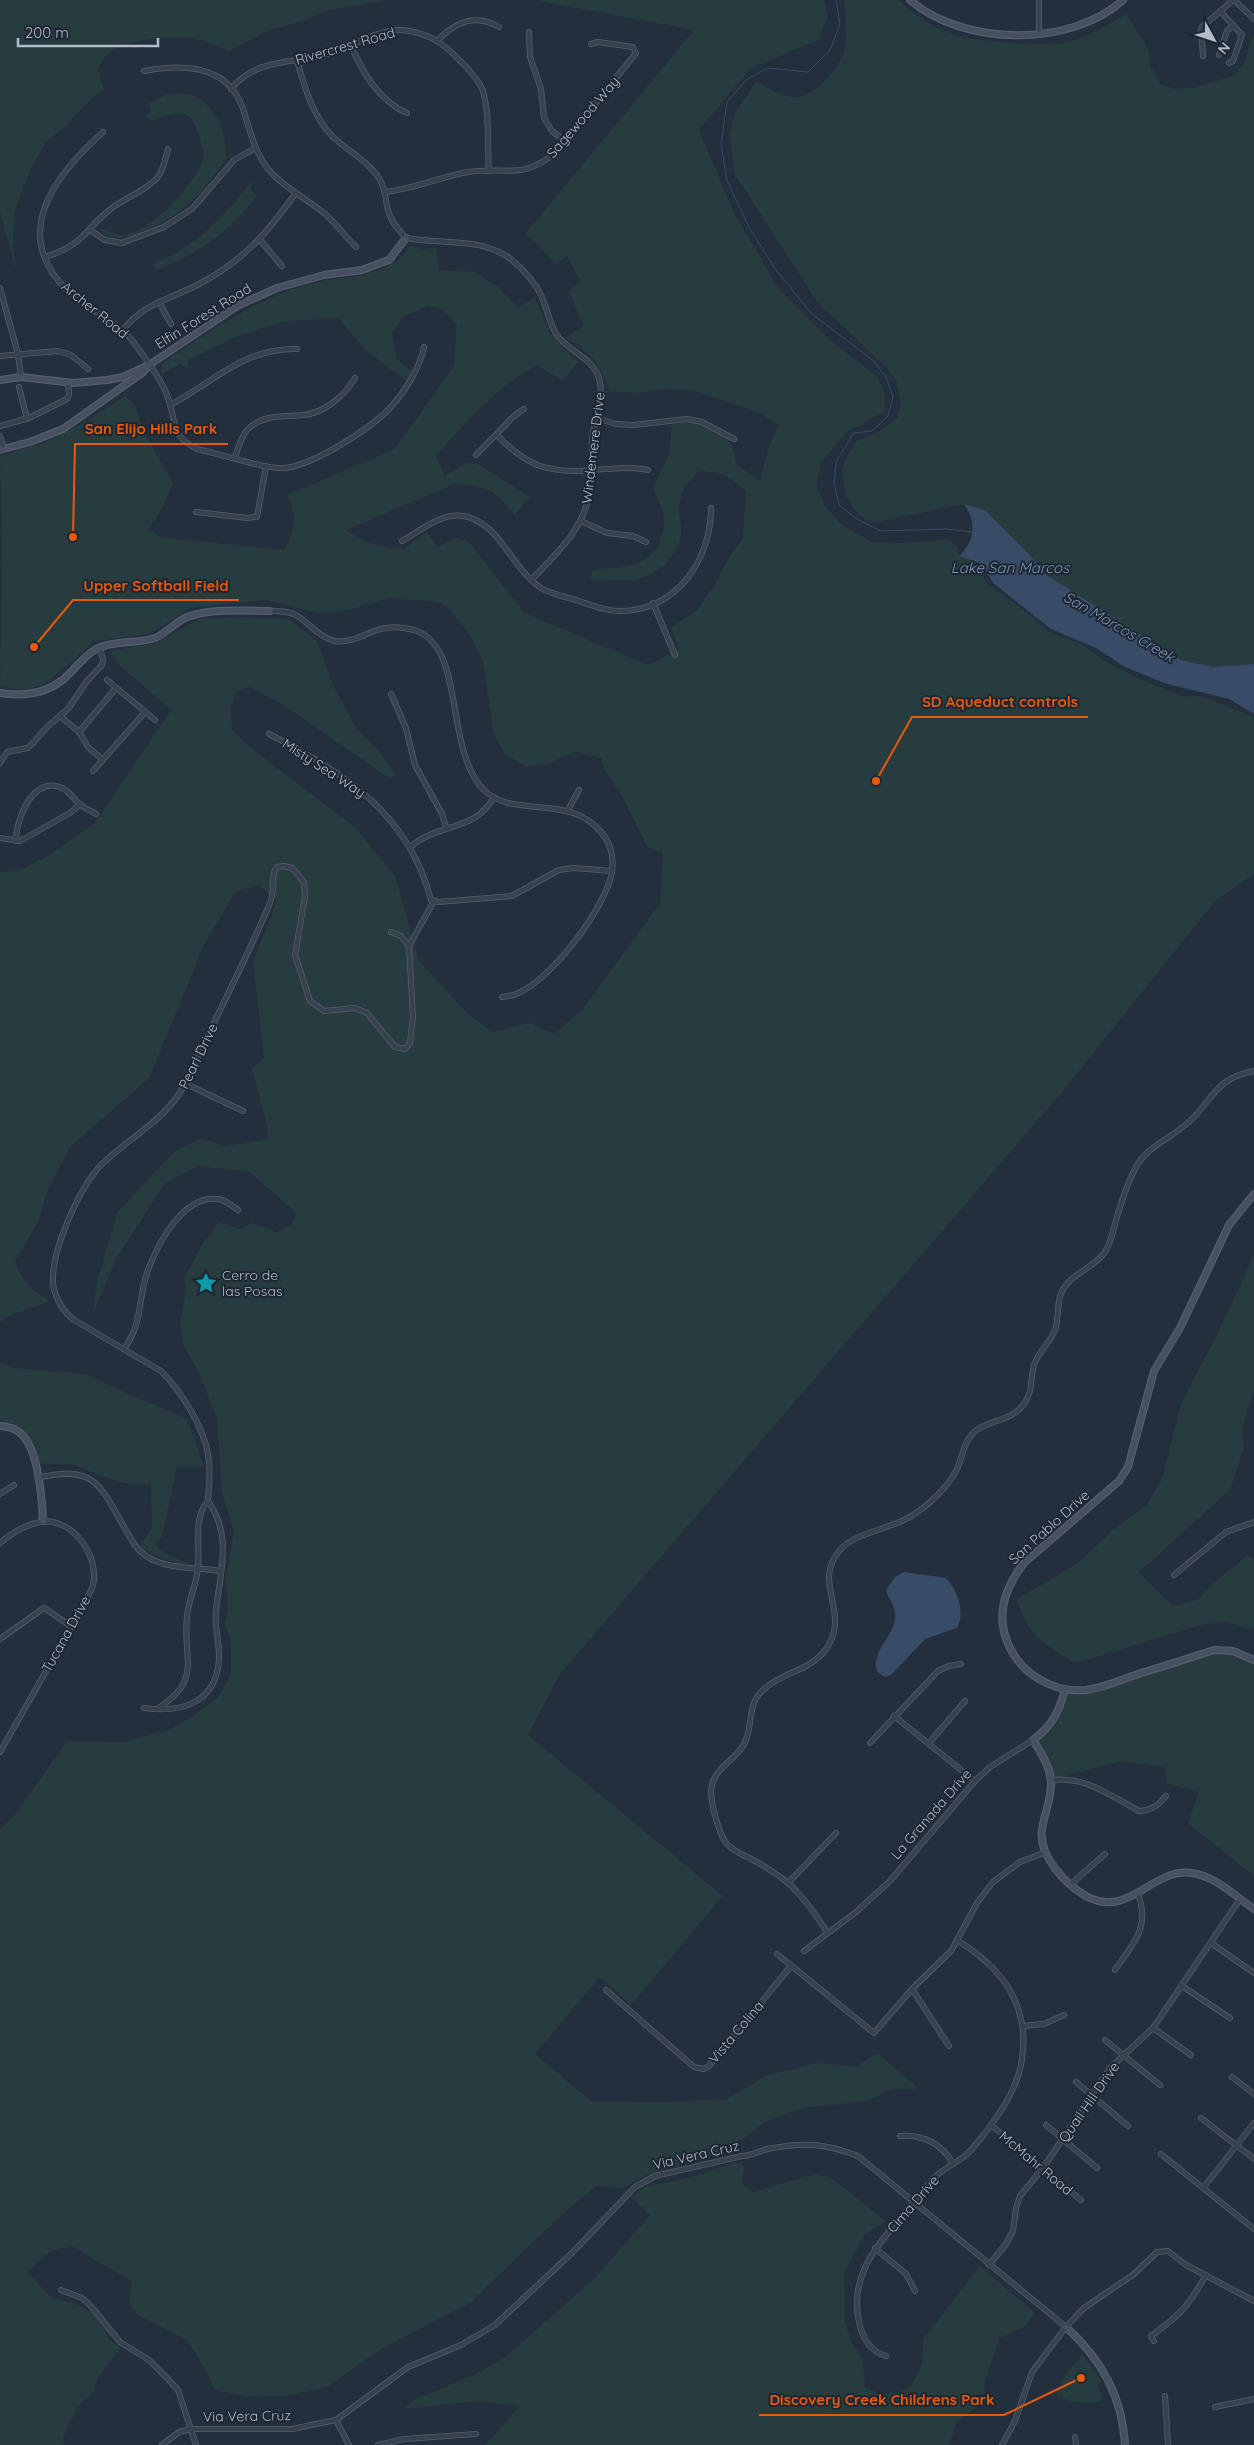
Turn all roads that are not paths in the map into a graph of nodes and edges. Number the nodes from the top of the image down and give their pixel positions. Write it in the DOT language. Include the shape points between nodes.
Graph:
graph roads {
  1 [pos="910,0"];
  2 [pos="1039,0"];
  3 [pos="1123,0"];
  4 [pos="1234,0"];
  5 [pos="1221,12"];
  6 [pos="1254,19"];
  7 [pos="1233,25"];
  8 [pos="499,27"];
  9 [pos="529,32"];
  10 [pos="1039,34"];
  11 [pos="437,41"];
  12 [pos="592,44"];
  13 [pos="352,46"];
  14 [pos="1219,55"];
  15 [pos="1203,56"];
  16 [pos="297,61"];
  17 [pos="1229,63"];
  18 [pos="144,71"];
  19 [pos="231,88"];
  20 [pos="407,113"];
  21 [pos="103,132"];
  22 [pos="565,140"];
  23 [pos="255,148"];
  24 [pos="168,149"];
  25 [pos="489,171"];
  26 [pos="385,192"];
  27 [pos="295,194"];
  28 [pos="90,230"];
  29 [pos="406,238"];
  30 [pos="260,240"];
  31 [pos="356,247"];
  32 [pos="45,257"];
  33 [pos="282,266"];
  34 [pos="0,288"];
  35 [pos="2,300"];
  36 [pos="159,302"];
  37 [pos="171,324"];
  38 [pos="123,330"];
  39 [pos="424,347"];
  40 [pos="297,349"];
  41 [pos="18,354"];
  42 [pos="0,356"];
  43 [pos="149,365"];
  44 [pos="88,369"];
  45 [pos="21,378"];
  46 [pos="355,378"];
  47 [pos="0,380"];
  48 [pos="68,382"];
  49 [pos="19,387"];
  50 [pos="170,405"];
  51 [pos="524,409"];
  52 [pos="596,418"];
  53 [pos="27,419"];
  54 [pos="0,426"];
  55 [pos="497,435"];
  56 [pos="0,436"];
  57 [pos="734,439"];
  58 [pos="2,449"];
  59 [pos="476,455"];
  60 [pos="235,457"];
  61 [pos="266,466"];
  62 [pos="648,470"];
  63 [pos="591,471"];
  64 [pos="711,508"];
  65 [pos="196,512"];
  66 [pos="581,521"];
  67 [pos="402,541"];
  68 [pos="646,542"];
  69 [pos="532,579"];
  70 [pos="653,603"];
  71 [pos="270,611"];
  72 [pos="100,647"];
  73 [pos="675,655"];
  74 [pos="107,680"];
  75 [pos="116,688"];
  76 [pos="0,693"];
  77 [pos="391,694"];
  78 [pos="145,712"];
  79 [pos="60,716"];
  80 [pos="155,720"];
  81 [pos="79,732"];
  82 [pos="269,734"];
  83 [pos="103,760"];
  84 [pos="0,763"];
  85 [pos="93,771"];
  86 [pos="579,790"];
  87 [pos="494,797"];
  88 [pos="80,804"];
  89 [pos="568,810"];
  90 [pos="96,814"];
  91 [pos="446,827"];
  92 [pos="0,838"];
  93 [pos="16,841"];
  94 [pos="410,846"];
  95 [pos="612,871"];
  96 [pos="434,900"];
  97 [pos="391,932"];
  98 [pos="409,946"];
  99 [pos="502,997"];
  100 [pos="1254,1072"];
  101 [pos="184,1083"];
  102 [pos="243,1111"];
  103 [pos="1254,1194"];
  104 [pos="238,1210"];
  105 [pos="124,1349"];
  106 [pos="0,1426"];
  107 [pos="37,1478"];
  108 [pos="14,1486"];
  109 [pos="0,1494"];
  110 [pos="208,1501"];
  111 [pos="43,1521"];
  112 [pos="1254,1522"];
  113 [pos="0,1543"];
  114 [pos="198,1569"];
  115 [pos="221,1572"];
  116 [pos="1174,1575"];
  117 [pos="71,1626"];
  118 [pos="0,1639"];
  119 [pos="1254,1660"];
  120 [pos="960,1664"];
  121 [pos="1065,1689"];
  122 [pos="965,1701"];
  123 [pos="144,1708"];
  124 [pos="156,1710"];
  125 [pos="894,1716"];
  126 [pos="1033,1740"];
  127 [pos="870,1743"];
  128 [pos="929,1744"];
  129 [pos="0,1752"];
  130 [pos="1051,1780"];
  131 [pos="975,1781"];
  132 [pos="1166,1796"];
  133 [pos="836,1833"];
  134 [pos="1046,1852"];
  135 [pos="1105,1854"];
  136 [pos="788,1883"];
  137 [pos="1070,1884"];
  138 [pos="1138,1894"];
  139 [pos="1240,1899"];
  140 [pos="1254,1908"];
  141 [pos="827,1932"];
  142 [pos="957,1940"];
  143 [pos="1211,1943"];
  144 [pos="804,1951"];
  145 [pos="777,1954"];
  146 [pos="791,1966"];
  147 [pos="1115,1970"];
  148 [pos="1254,1973"];
  149 [pos="1182,1986"];
  150 [pos="912,1989"];
  151 [pos="606,1990"];
  152 [pos="1064,2015"];
  153 [pos="1230,2018"];
  154 [pos="1022,2026"];
  155 [pos="1153,2028"];
  156 [pos="1105,2040"];
  157 [pos="949,2046"];
  158 [pos="1124,2055"];
  159 [pos="1190,2055"];
  160 [pos="1232,2077"];
  161 [pos="1076,2082"];
  162 [pos="1160,2085"];
  163 [pos="1254,2094"];
  164 [pos="1092,2096"];
  165 [pos="1201,2118"];
  166 [pos="1254,2123"];
  167 [pos="991,2125"];
  168 [pos="1046,2125"];
  169 [pos="1128,2126"];
  170 [pos="900,2136"];
  171 [pos="1062,2139"];
  172 [pos="1237,2146"];
  173 [pos="1161,2154"];
  174 [pos="1254,2159"];
  175 [pos="953,2164"];
  176 [pos="1043,2168"];
  177 [pos="1097,2168"];
  178 [pos="1204,2187"];
  179 [pos="1081,2200"];
  180 [pos="914,2201"];
  181 [pos="1254,2229"];
  182 [pos="875,2248"];
  183 [pos="989,2265"];
  184 [pos="1206,2276"];
  185 [pos="61,2290"];
  186 [pos="915,2291"];
  187 [pos="1254,2301"];
  188 [pos="1066,2328"];
  189 [pos="1154,2342"];
  190 [pos="886,2356"];
  191 [pos="1165,2396"];
  192 [pos="1254,2399"];
  193 [pos="1216,2407"];
  194 [pos="336,2420"];
  195 [pos="192,2430"];
  196 [pos="476,2434"];
  197 [pos="1075,2437"];
  198 [pos="162,2445"];
  199 [pos="196,2445"];
  200 [pos="349,2445"];
  201 [pos="378,2445"];
  202 [pos="1002,2445"];
  203 [pos="1076,2445"];
  204 [pos="1125,2445"];
  205 [pos="1168,2445"];
  1 -- 10 [label="street" via="945,23 972,30"];
  2 -- 10 [label="street"];
  3 -- 10 [label="street" via="1091,22 1068,30"];
  4 -- 5 [label="street"];
  4 -- 6 [label="street"];
  5 -- 7 [label="street"];
  5 -- 15 [label="street" via="1201,28"];
  7 -- 14 [label="street" via="1227,31"];
  7 -- 17 [label="street" via="1242,35 1233,62"];
  8 -- 11 [label="street" via="491,23 464,22 450,28"];
  9 -- 22 [label="street" via="530,57 541,89 544,118 552,131"];
  11 -- 13 [label="street, Rivercrest Road" via="398,30 378,34"];
  11 -- 25 [label="street, Rivercrest Road" via="483,89"];
  12 -- 22 [label="street, Sagewood Way" via="633,47 636,53"];
  13 -- 16 [label="street, Rivercrest Road"];
  13 -- 20 [label="street" via="374,86 396,109"];
  16 -- 19 [label="street, Rivercrest Road" via="256,68 240,77"];
  16 -- 26 [label="street" via="319,119 332,136 380,179"];
  18 -- 19 [label="street" via="190,66"];
  19 -- 23 [label="street" via="242,105"];
  21 -- 32 [label="street, Archer Road" via="71,162 42,211 40,235"];
  22 -- 25 [label="street, Sagewood Way" via="545,161 531,168 515,172"];
  23 -- 27 [label="street" via="270,171"];
  23 -- 28 [label="street" via="234,160 192,208 164,226 122,243 105,240"];
  24 -- 28 [label="street" via="163,168 150,185 113,207"];
  25 -- 26 [label="street, Sagewood Way" via="470,172"];
  26 -- 29 [label="street" via="387,209 395,226"];
  27 -- 30 [label="street"];
  27 -- 31 [label="street" via="327,215"];
  28 -- 32 [label="street" via="76,244"];
  29 -- 43 [label="street, Elfin Forest Road" via="390,260 362,270 277,288 239,305"];
  29 -- 52 [label="street, Windemere Drive" via="469,242 512,260 540,295 556,335 587,360 596,372 602,385"];
  30 -- 33 [label="street"];
  30 -- 36 [label="street" via="201,283"];
  32 -- 38 [label="street, Archer Road" via="69,292"];
  34 -- 35 [label="street"];
  35 -- 41 [label="street"];
  36 -- 37 [label="street"];
  36 -- 38 [label="street" via="137,313"];
  38 -- 43 [label="street, Archer Road"];
  39 -- 61 [label="street, Archer Road" via="421,362 391,407 353,438 300,466"];
  40 -- 50 [label="street" via="280,348 231,365"];
  41 -- 42 [label="street"];
  41 -- 44 [label="street" via="58,351 72,355"];
  41 -- 45 [label="street"];
  43 -- 48 [label="street" via="107,380"];
  43 -- 50 [label="street, Archer Road"];
  43 -- 58 [label="street" via="142,374 63,429"];
  45 -- 47 [label="street"];
  45 -- 48 [label="street"];
  46 -- 60 [label="street" via="346,393 328,406 305,415 280,415 262,420 247,430"];
  48 -- 53 [label="street" via="67,399"];
  49 -- 53 [label="street"];
  50 -- 60 [label="street, Archer Road" via="173,424 182,439 197,449"];
  51 -- 55 [label="street"];
  52 -- 57 [label="street" via="633,425 687,419 702,422"];
  52 -- 63 [label="street, Windemere Drive"];
  53 -- 54 [label="street"];
  55 -- 59 [label="street"];
  55 -- 63 [label="street" via="526,461 541,467"];
  56 -- 58 [label="street"];
  60 -- 61 [label="street, Archer Road"];
  61 -- 65 [label="street" via="257,517"];
  62 -- 63 [label="street"];
  63 -- 66 [label="street, Windemere Drive" via="590,490"];
  64 -- 70 [label="street" via="707,541 689,578 679,590"];
  66 -- 68 [label="street" via="607,533 633,536"];
  66 -- 69 [label="street, Windemere Drive" via="558,553"];
  67 -- 69 [label="street" via="442,518 465,516 489,529"];
  69 -- 70 [label="street" via="546,590 605,610 634,610"];
  70 -- 73 [label="street"];
  71 -- 72 [label="street" via="198,614 185,618 156,637"];
  71 -- 87 [label="street" via="288,612 319,634 334,640 350,641 381,628 398,627 417,631 433,642 444,656 449,674 458,736 465,759 475,779"];
  72 -- 76 [label="street" via="84,657 52,687 17,696"];
  72 -- 79 [label="street" via="102,665"];
  74 -- 75 [label="street"];
  75 -- 78 [label="street"];
  75 -- 81 [label="street"];
  77 -- 91 [label="street" via="406,728 415,765"];
  78 -- 80 [label="street"];
  78 -- 83 [label="street"];
  79 -- 81 [label="street"];
  79 -- 84 [label="street" via="28,748 7,752"];
  81 -- 83 [label="street" via="88,747"];
  82 -- 94 [label="street, Misty Sea Way" via="357,787 396,825"];
  83 -- 85 [label="street"];
  86 -- 89 [label="street"];
  87 -- 89 [label="street" via="509,803"];
  87 -- 91 [label="street" via="476,819"];
  88 -- 90 [label="street"];
  88 -- 93 [label="street" via="70,813"];
  88 -- 93 [label="street" via="64,788 51,785 39,789 26,804 16,828"];
  89 -- 95 [label="street" via="601,832 611,848"];
  91 -- 94 [label="street"];
  92 -- 93 [label="street"];
  94 -- 96 [label="street, Misty Sea Way" via="425,875 431,900"];
  95 -- 96 [label="street" via="559,870 512,896"];
  95 -- 99 [label="street" via="608,888 570,947 536,981 517,994"];
  96 -- 98 [label="street"];
  97 -- 98 [label="street" via="401,936"];
  98 -- 101 [label="street, Pearl Drive" via="413,1018 410,1044 404,1049 393,1046 367,1013 348,1008 337,1012 324,1011 310,1001 295,955 305,896 304,882 292,868 277,867 273,873 273,896"];
  100 -- 136 [label="street" via="1228,1081 1212,1093 1192,1120 1149,1150 1136,1166 1108,1248 1099,1260 1077,1273 1060,1295 1056,1327 1036,1361 1028,1398 1022,1406 1005,1419 972,1434 953,1476 934,1499 912,1516 854,1540 838,1551 828,1576 836,1608 832,1641 820,1657 772,1683 758,1695 751,1709 749,1731 743,1747 719,1770 711,1788 711,1803 720,1834 727,1844"];
  101 -- 102 [label="street"];
  101 -- 105 [label="street, Pearl Drive" via="161,1115 102,1164 86,1182 55,1262 52,1279 67,1315"];
  103 -- 121 [label="street, San Pablo Drive" via="1229,1225 1180,1328 1154,1371 1128,1467 1119,1481 1024,1563 1007,1590 1003,1622 1006,1638 1018,1661 1033,1675"];
  104 -- 105 [label="street" via="223,1200 208,1199 182,1212 152,1261 141,1295 137,1326"];
  105 -- 110 [label="street, Pearl Drive" via="161,1371 183,1397 208,1454"];
  106 -- 107 [label="street" via="10,1427 24,1436 31,1448"];
  107 -- 111 [label="street"];
  107 -- 114 [label="street" via="60,1472 79,1473 95,1481 140,1551 166,1564"];
  108 -- 109 [label="street"];
  110 -- 114 [label="street, Pearl Drive" via="200,1516"];
  110 -- 115 [label="street" via="222,1531"];
  111 -- 113 [label="street" via="24,1526"];
  111 -- 117 [label="street, Tucana Drive" via="78,1536 92,1564 93,1585"];
  112 -- 116 [label="street" via="1226,1532"];
  114 -- 115 [label="street"];
  114 -- 124 [label="street, Pearl Drive" via="187,1614 187,1679 168,1702"];
  115 -- 124 [label="street" via="215,1629 219,1661 212,1683 186,1707"];
  117 -- 118 [label="street" via="44,1608"];
  117 -- 129 [label="street, Tucana Drive"];
  119 -- 121 [label="street, San Pablo Drive" via="1232,1651 1214,1650 1097,1688"];
  120 -- 125 [label="street" via="938,1672"];
  121 -- 126 [label="street, La Granada Drive" via="1056,1718"];
  122 -- 128 [label="street"];
  123 -- 124 [label="street"];
  125 -- 127 [label="street"];
  125 -- 128 [label="street"];
  126 -- 130 [label="street" via="1046,1762"];
  126 -- 131 [label="street, La Granada Drive" via="990,1767"];
  128 -- 131 [label="street"];
  130 -- 132 [label="street" via="1081,1780 1139,1811 1157,1807"];
  130 -- 134 [label="street" via="1051,1795 1041,1831"];
  131 -- 141 [label="street, La Granada Drive" via="890,1881 856,1912"];
  133 -- 136 [label="street"];
  134 -- 137 [label="street"];
  134 -- 142 [label="street" via="1020,1862 993,1882 977,1903"];
  135 -- 137 [label="street"];
  136 -- 141 [label="street" via="807,1902"];
  137 -- 138 [label="street" via="1094,1900 1111,1902"];
  138 -- 139 [label="street" via="1167,1875 1191,1873 1214,1881"];
  138 -- 147 [label="street" via="1143,1912 1141,1928"];
  139 -- 140 [label="street"];
  139 -- 143 [label="street, Quail Hill Drive"];
  141 -- 144 [label="street, La Granada Drive"];
  142 -- 150 [label="street" via="941,1962"];
  142 -- 154 [label="street, Cima Drive" via="999,1973 1017,2004"];
  143 -- 148 [label="street"];
  143 -- 149 [label="street, Quail Hill Drive"];
  145 -- 146 [label="street"];
  146 -- 150 [label="street" via="874,2033"];
  146 -- 151 [label="street, Vista Colina" via="704,2069 694,2067"];
  149 -- 153 [label="street"];
  149 -- 155 [label="street, Quail Hill Drive"];
  150 -- 157 [label="street"];
  152 -- 154 [label="street" via="1044,2024"];
  154 -- 167 [label="street, Cima Drive" via="1019,2077 1005,2106"];
  155 -- 158 [label="street, Quail Hill Drive"];
  155 -- 159 [label="street"];
  156 -- 158 [label="street"];
  158 -- 162 [label="street"];
  158 -- 164 [label="street, Quail Hill Drive" via="1110,2068"];
  160 -- 163 [label="street"];
  161 -- 164 [label="street"];
  164 -- 169 [label="street"];
  164 -- 171 [label="street, Quail Hill Drive"];
  165 -- 172 [label="street"];
  166 -- 172 [label="street"];
  167 -- 175 [label="street, Cima Drive" via="970,2152"];
  167 -- 176 [label="street, McMahr Road"];
  168 -- 171 [label="street"];
  170 -- 175 [label="street" via="926,2139 939,2147"];
  171 -- 176 [label="street, Quail Hill Drive"];
  171 -- 177 [label="street"];
  172 -- 174 [label="street"];
  172 -- 178 [label="street"];
  173 -- 178 [label="street"];
  175 -- 180 [label="street, Cima Drive" via="935,2176"];
  176 -- 179 [label="street, McMahr Road"];
  176 -- 183 [label="street, Quail Hill Drive" via="1020,2196 1013,2231"];
  178 -- 181 [label="street"];
  180 -- 182 [label="street, Cima Drive"];
  180 -- 183 [label="street, Via Vera Cruz"];
  180 -- 194 [label="street, Via Vera Cruz" via="858,2156 815,2144 763,2150 752,2156 656,2176 635,2186 572,2253 495,2325 461,2345 408,2367"];
  182 -- 186 [label="street" via="906,2274"];
  182 -- 190 [label="street, Cima Drive" via="862,2270 856,2309 866,2341"];
  183 -- 188 [label="street, Via Vera Cruz"];
  184 -- 187 [label="street"];
  184 -- 188 [label="street" via="1168,2250 1156,2252 1133,2275 1084,2308"];
  184 -- 189 [label="street" via="1184,2311 1151,2336"];
  185 -- 195 [label="street" via="82,2298 120,2342 149,2360 167,2378 178,2390"];
  188 -- 202 [label="street" via="1032,2372 1015,2420"];
  188 -- 204 [label="street, Via Vera Cruz" via="1094,2354 1103,2370 1120,2409"];
  191 -- 205 [label="street"];
  192 -- 193 [label="street"];
  194 -- 195 [label="street, Via Vera Cruz" via="292,2429"];
  194 -- 200 [label="street"];
  195 -- 198 [label="street, Via Vera Cruz" via="179,2432"];
  195 -- 199 [label="street"];
  196 -- 201 [label="street" via="404,2438"];
  197 -- 203 [label="street"];
}
